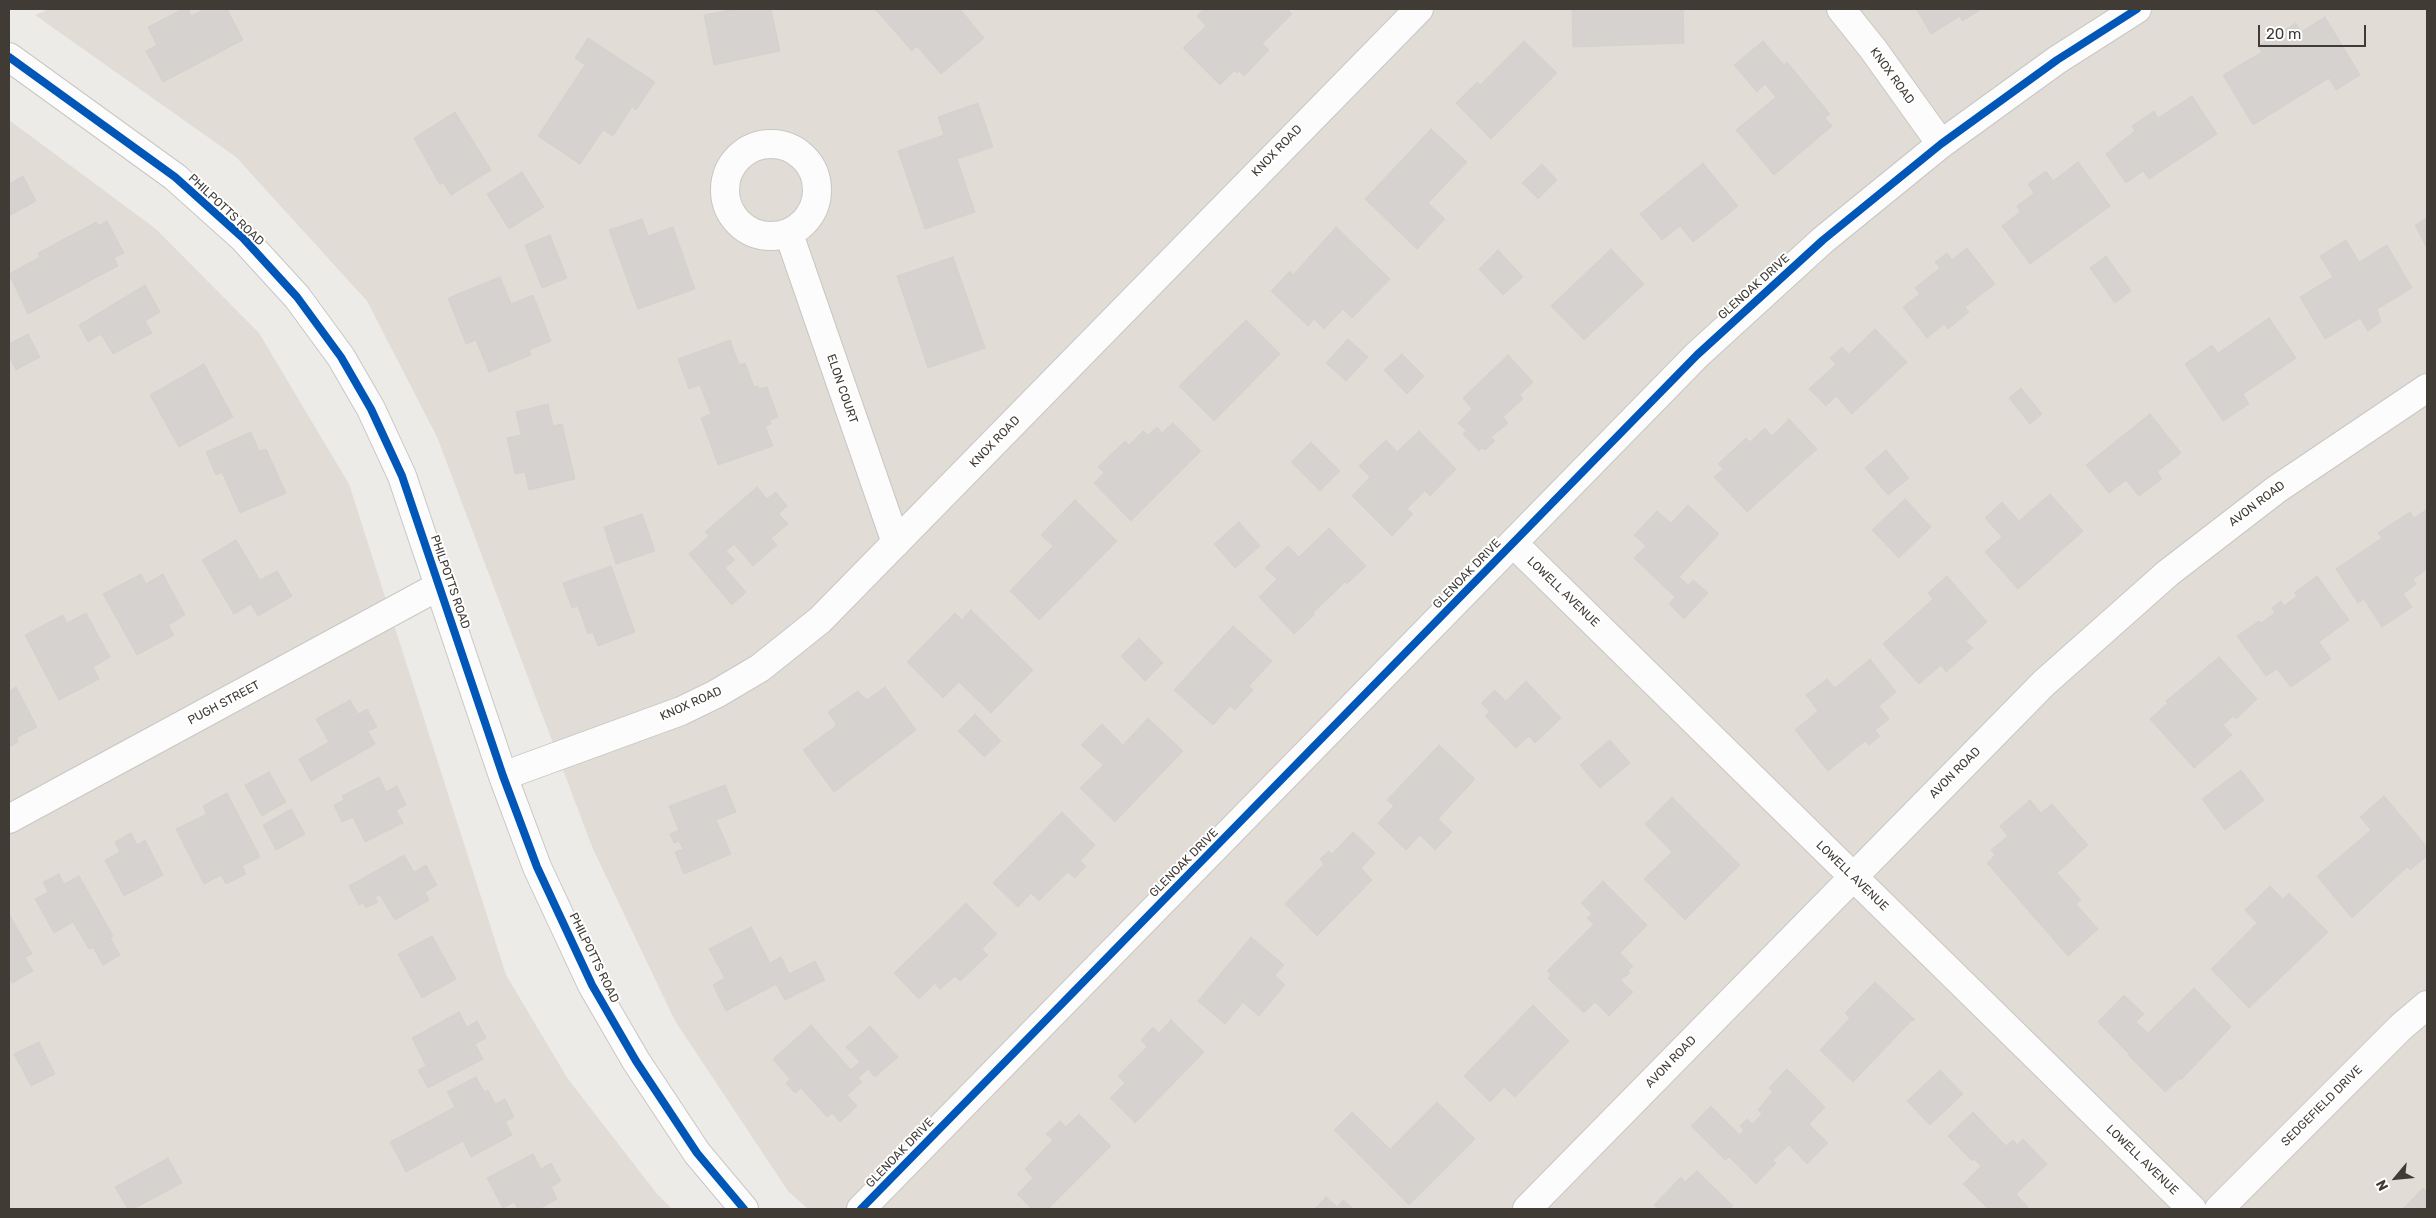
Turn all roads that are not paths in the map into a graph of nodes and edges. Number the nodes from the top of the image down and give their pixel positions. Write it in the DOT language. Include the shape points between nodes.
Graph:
graph roads {
  1 [pos="1418,9"];
  2 [pos="1841,9"];
  3 [pos="2137,9"];
  4 [pos="9,57"];
  5 [pos="1941,144"];
  6 [pos="789,234"];
  7 [pos="2427,388"];
  8 [pos="896,543"];
  9 [pos="1513,543"];
  10 [pos="439,586"];
  11 [pos="504,776"];
  12 [pos="9,819"];
  13 [pos="1853,877"];
  14 [pos="2427,1005"];
  15 [pos="744,1209"];
  16 [pos="861,1209"];
  17 [pos="1527,1209"];
  18 [pos="2192,1209"];
  19 [pos="2219,1209"];
  1 -- 8 [label="street, KNOX ROAD"];
  2 -- 5 [label="street, KNOX ROAD"];
  3 -- 5 [label="street, GLENOAK DRIVE" via="2057,60"];
  4 -- 10 [label="street, PHILPOTTS ROAD" via="175,177 243,238 297,297 341,357 371,409 402,476"];
  5 -- 9 [label="street, GLENOAK DRIVE" via="1823,240 1697,355"];
  6 -- 8 [label="street, ELON COURT"];
  7 -- 13 [label="street, AVON ROAD" via="2277,489 2168,574 2044,683"];
  8 -- 11 [label="street, KNOX ROAD" via="820,620 760,668 681,711"];
  9 -- 13 [label="street, LOWELL AVENUE"];
  9 -- 16 [label="street, GLENOAK DRIVE"];
  10 -- 11 [label="street, PHILPOTTS ROAD"];
  10 -- 12 [label="street, PUGH STREET"];
  11 -- 15 [label="street, PHILPOTTS ROAD" via="537,867 592,986 636,1061 697,1153"];
  13 -- 17 [label="street, AVON ROAD"];
  13 -- 18 [label="street, LOWELL AVENUE"];
  14 -- 19 [label="street, SEDGEFIELD DRIVE"];
}
